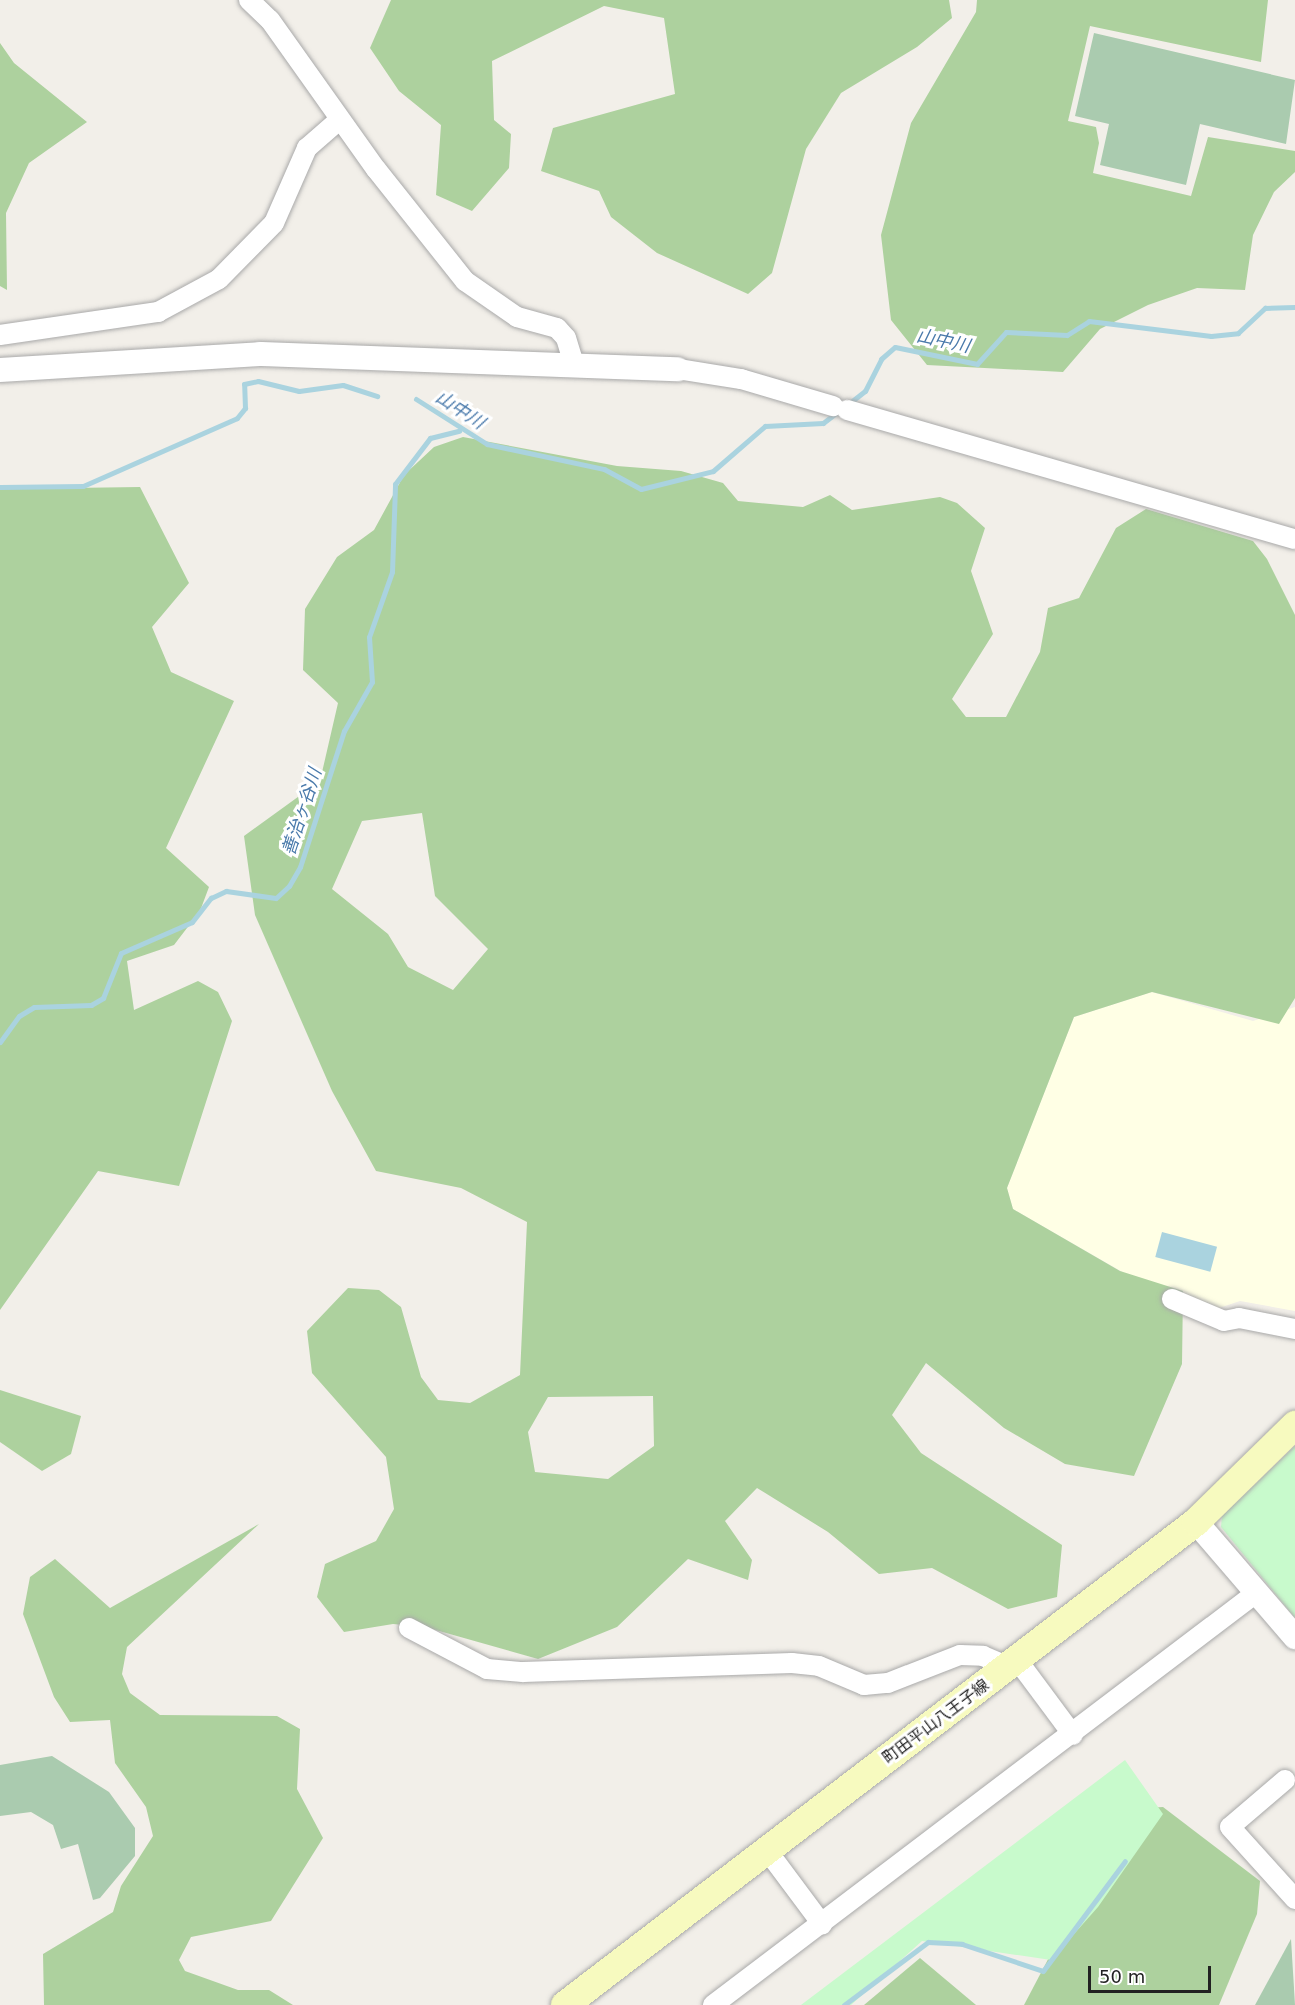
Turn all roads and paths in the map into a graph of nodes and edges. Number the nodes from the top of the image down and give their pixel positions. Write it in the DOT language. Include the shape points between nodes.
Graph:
graph roads {
  1 [pos="249,0"];
  2 [pos="339,120"];
  3 [pos="0,335"];
  4 [pos="574,364"];
  5 [pos="678,369"];
  6 [pos="0,370"];
  7 [pos="1295,538"];
  8 [pos="1172,1299"];
  9 [pos="1295,1329"];
  10 [pos="1295,1425"];
  11 [pos="1196,1522"];
  12 [pos="1256,1593"];
  13 [pos="409,1628"];
  14 [pos="1295,1637"];
  15 [pos="1014,1664"];
  16 [pos="1073,1735"];
  17 [pos="1292,1780"];
  18 [pos="766,1849"];
  19 [pos="1295,1899"];
  20 [pos="822,1924"];
  21 [pos="566,2005"];
  22 [pos="713,2005"];
  1 -- 2 [label="street" via="270,20"];
  2 -- 3 [label="street" via="308,148 274,223 219,279 158,312"];
  2 -- 4 [label="street" via="465,281 517,317 556,328 567,338"];
  4 -- 5 [label="street"];
  4 -- 6 [label="street" via="260,354"];
  5 -- 7 [label="street" via="741,380"];
  8 -- 9 [label="street" via="1224,1321 1239,1318"];
  10 -- 11 [label="main road, 町田平山八王子線"];
  11 -- 12 [label="street"];
  11 -- 15 [label="main road, 町田平山八王子線"];
  12 -- 14 [label="street"];
  12 -- 16 [label="street"];
  13 -- 15 [label="street" via="487,1669 523,1672 792,1663 819,1666 864,1685 888,1683 960,1655"];
  15 -- 16 [label="street"];
  15 -- 18 [label="main road, 町田平山八王子線"];
  16 -- 20 [label="street"];
  17 -- 19 [label="street" via="1230,1827"];
  18 -- 20 [label="street"];
  18 -- 21 [label="main road, 町田平山八王子線"];
  20 -- 22 [label="street"];
}
